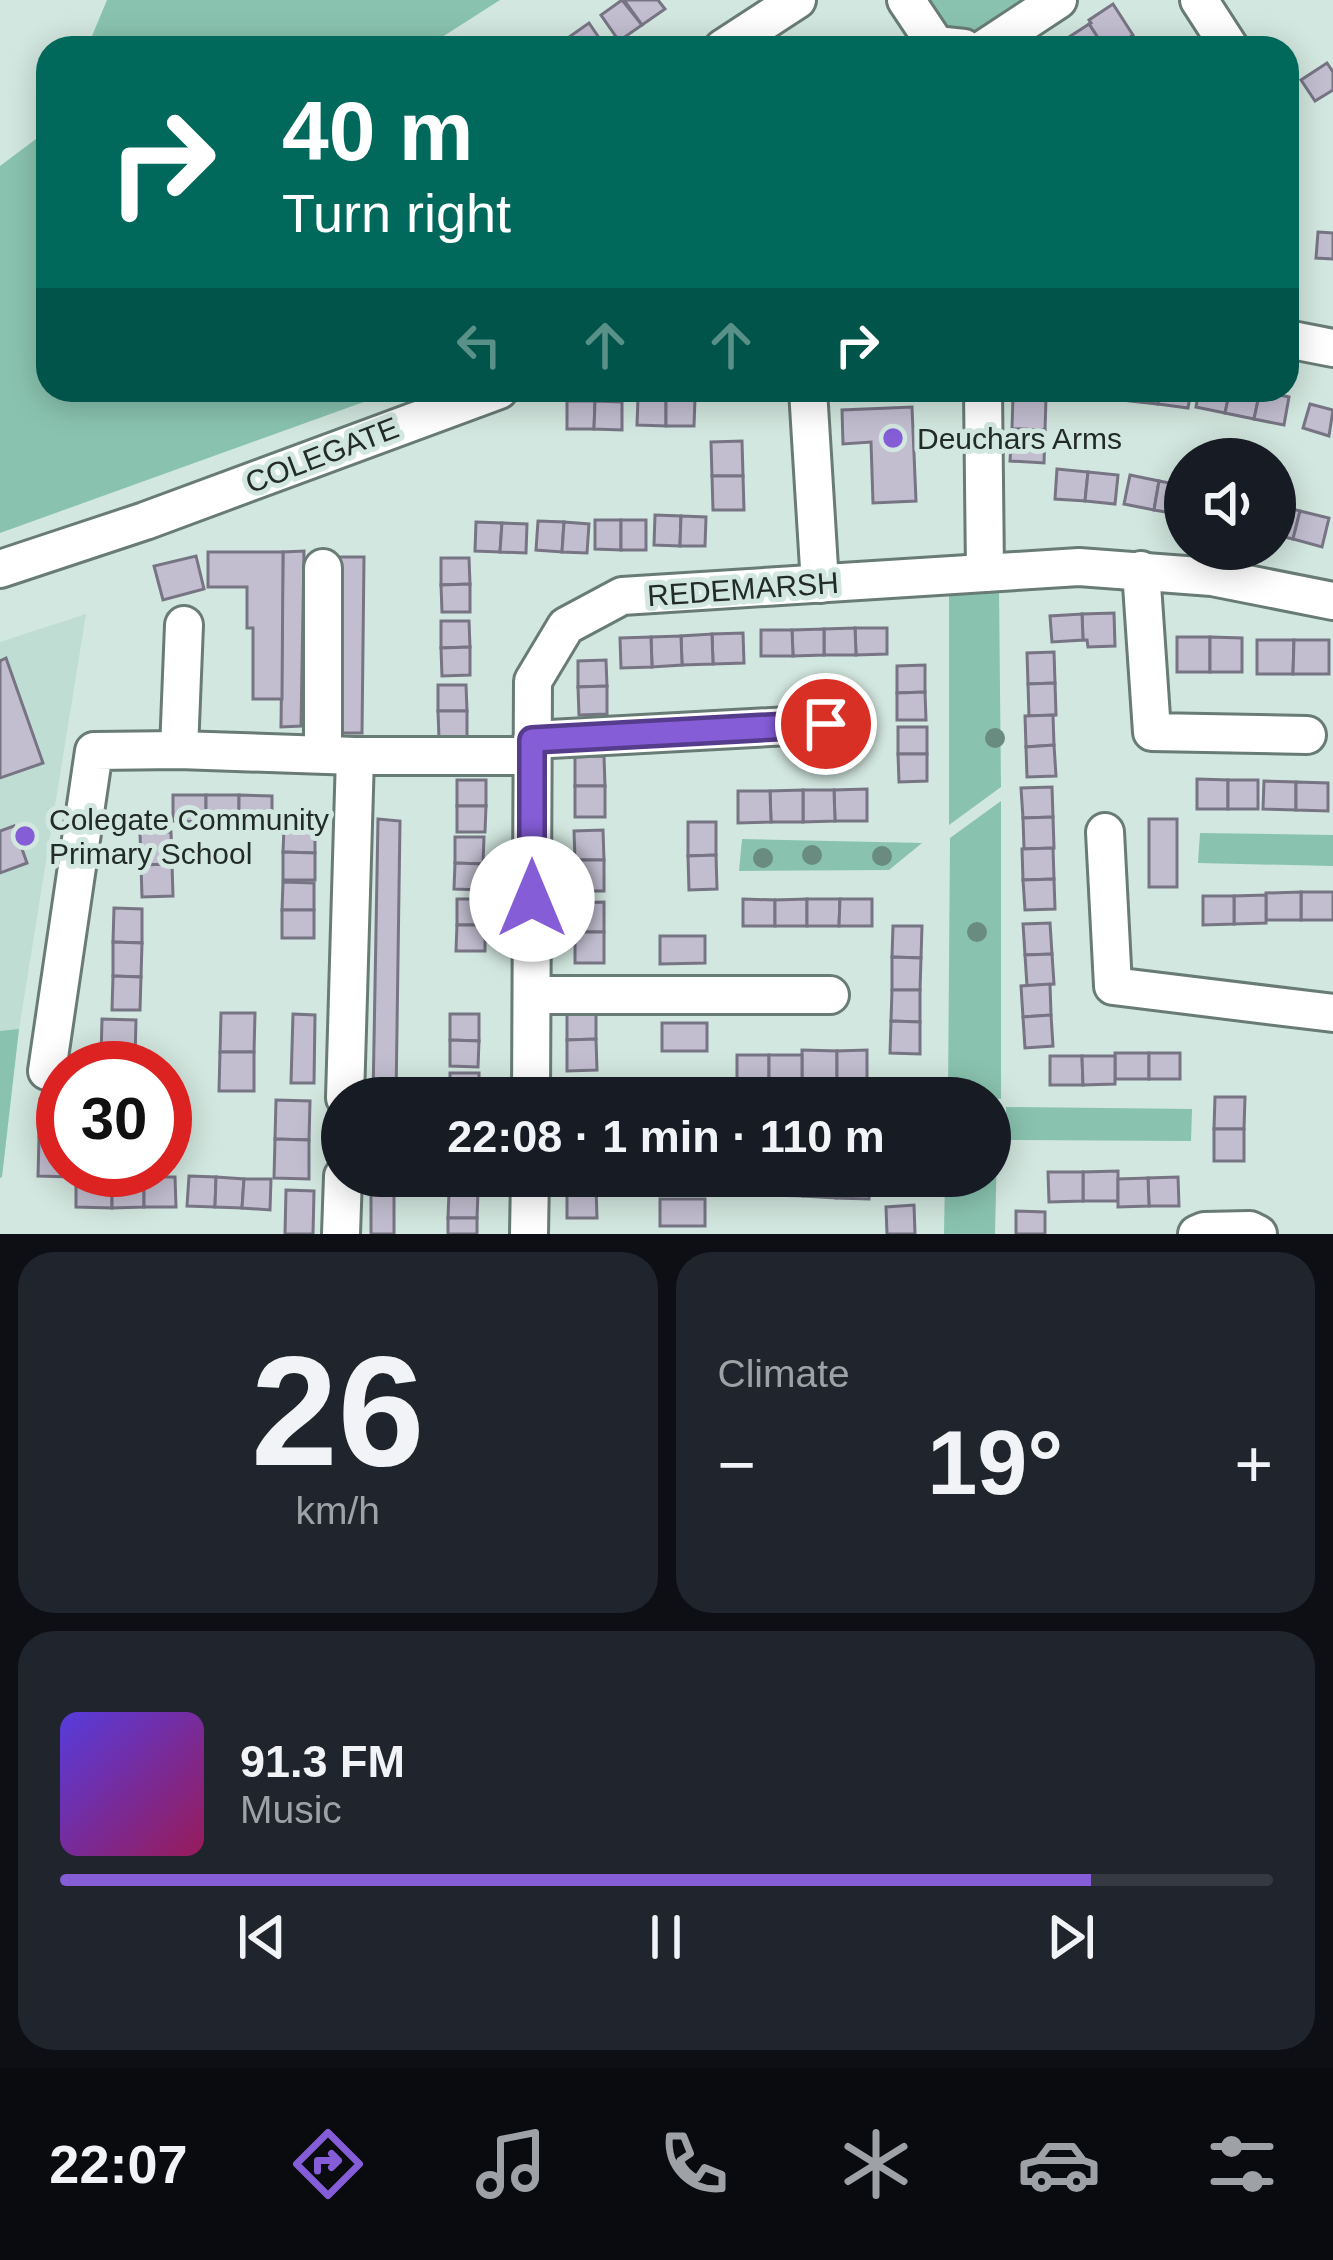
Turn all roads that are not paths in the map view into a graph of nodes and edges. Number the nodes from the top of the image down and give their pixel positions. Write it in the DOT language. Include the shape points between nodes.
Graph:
graph roads {
  1 [pos="797,0"];
  2 [pos="906,0"];
  3 [pos="1058,0"];
  4 [pos="1199,0"];
  5 [pos="742,36"];
  6 [pos="930,36"];
  7 [pos="1003,36"];
  8 [pos="1222,36"];
  9 [pos="1299,341"];
  10 [pos="1333,348"];
  11 [pos="467,402"];
  12 [pos="809,402"];
  13 [pos="982,402"];
  14 [pos="323,568"];
  15 [pos="0,569"];
  16 [pos="1141,570"];
  17 [pos="985,573"];
  18 [pos="820,584"];
  19 [pos="1333,601"];
  20 [pos="184,626"];
  21 [pos="826,724"];
  22 [pos="1307,736"];
  23 [pos="532,748"];
  24 [pos="179,750"];
  25 [pos="339,755"];
  26 [pos="1105,832"];
  27 [pos="532,995"];
  28 [pos="830,995"];
  29 [pos="1333,1013"];
  30 [pos="51,1041"];
  31 [pos="345,1077"];
  32 [pos="530,1077"];
  33 [pos="342,1197"];
  34 [pos="530,1197"];
  35 [pos="341,1234"];
  36 [pos="529,1234"];
  37 [pos="1197,1234"];
  38 [pos="1258,1234"];
  1 -- 5 [label="street"];
  2 -- 6 [label="street"];
  3 -- 7 [label="street"];
  4 -- 8 [label="street"];
  9 -- 10 [label="street"];
  11 -- 15 [label="street, COLEGATE"];
  12 -- 18 [label="street"];
  13 -- 17 [label="street"];
  14 -- 25 [label="street"];
  16 -- 17 [label="street, REDEMARSH"];
  16 -- 19 [label="street, REDEMARSH"];
  16 -- 22 [label="street" via="1152,732"];
  17 -- 18 [label="street, REDEMARSH"];
  18 -- 23 [label="street, REDEMARSH" via="622,596 566,626 533,681"];
  20 -- 24 [label="street"];
  21 -- 23 [label="street"];
  23 -- 25 [label="street"];
  23 -- 27 [label="street, REDEMARSH"];
  24 -- 25 [label="street"];
  24 -- 30 [label="street" via="94,751"];
  25 -- 31 [label="street"];
  26 -- 29 [label="street" via="1113,986"];
  27 -- 28 [label="street"];
  27 -- 32 [label="street, REDEMARSH"];
  33 -- 35 [label="street"];
  34 -- 36 [label="street"];
  37 -- 38 [label="street"];
}
